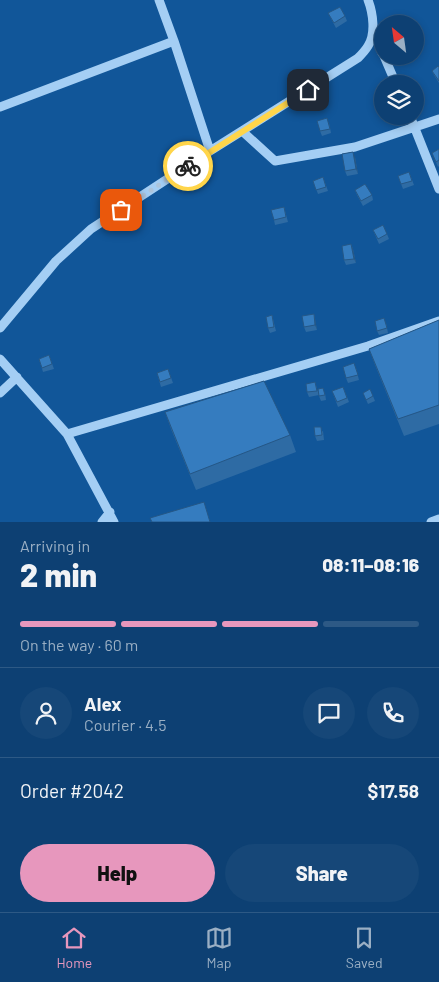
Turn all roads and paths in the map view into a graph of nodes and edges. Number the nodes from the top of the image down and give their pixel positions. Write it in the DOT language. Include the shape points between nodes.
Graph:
graph roads {
  1 [pos="159,0"];
  2 [pos="368,0"];
  3 [pos="373,31"];
  4 [pos="174,41"];
  5 [pos="0,107"];
  6 [pos="439,119"];
  7 [pos="415,127"];
  8 [pos="242,131"];
  9 [pos="210,151"];
  10 [pos="439,189"];
  11 [pos="439,321"];
  12 [pos="0,328"];
  13 [pos="0,359"];
  14 [pos="17,377"];
  15 [pos="0,394"];
  16 [pos="67,434"];
  17 [pos="110,512"];
  18 [pos="439,519"];
  19 [pos="102,522"];
  20 [pos="114,522"];
  21 [pos="431,522"];
  1 -- 4 [label="street"];
  2 -- 3 [label="street"];
  3 -- 8 [label="street" via="369,45 358,58"];
  4 -- 5 [label="street"];
  4 -- 9 [label="street"];
  6 -- 7 [label="street"];
  7 -- 8 [label="street" via="355,147 275,161"];
  7 -- 10 [label="street"];
  8 -- 9 [label="street"];
  9 -- 12 [label="street" via="91,229 56,261"];
  11 -- 16 [label="street" via="368,346"];
  13 -- 14 [label="street"];
  14 -- 15 [label="street"];
  14 -- 16 [label="street"];
  16 -- 17 [label="street"];
  17 -- 19 [label="street"];
  17 -- 20 [label="street"];
  18 -- 21 [label="street"];
}
